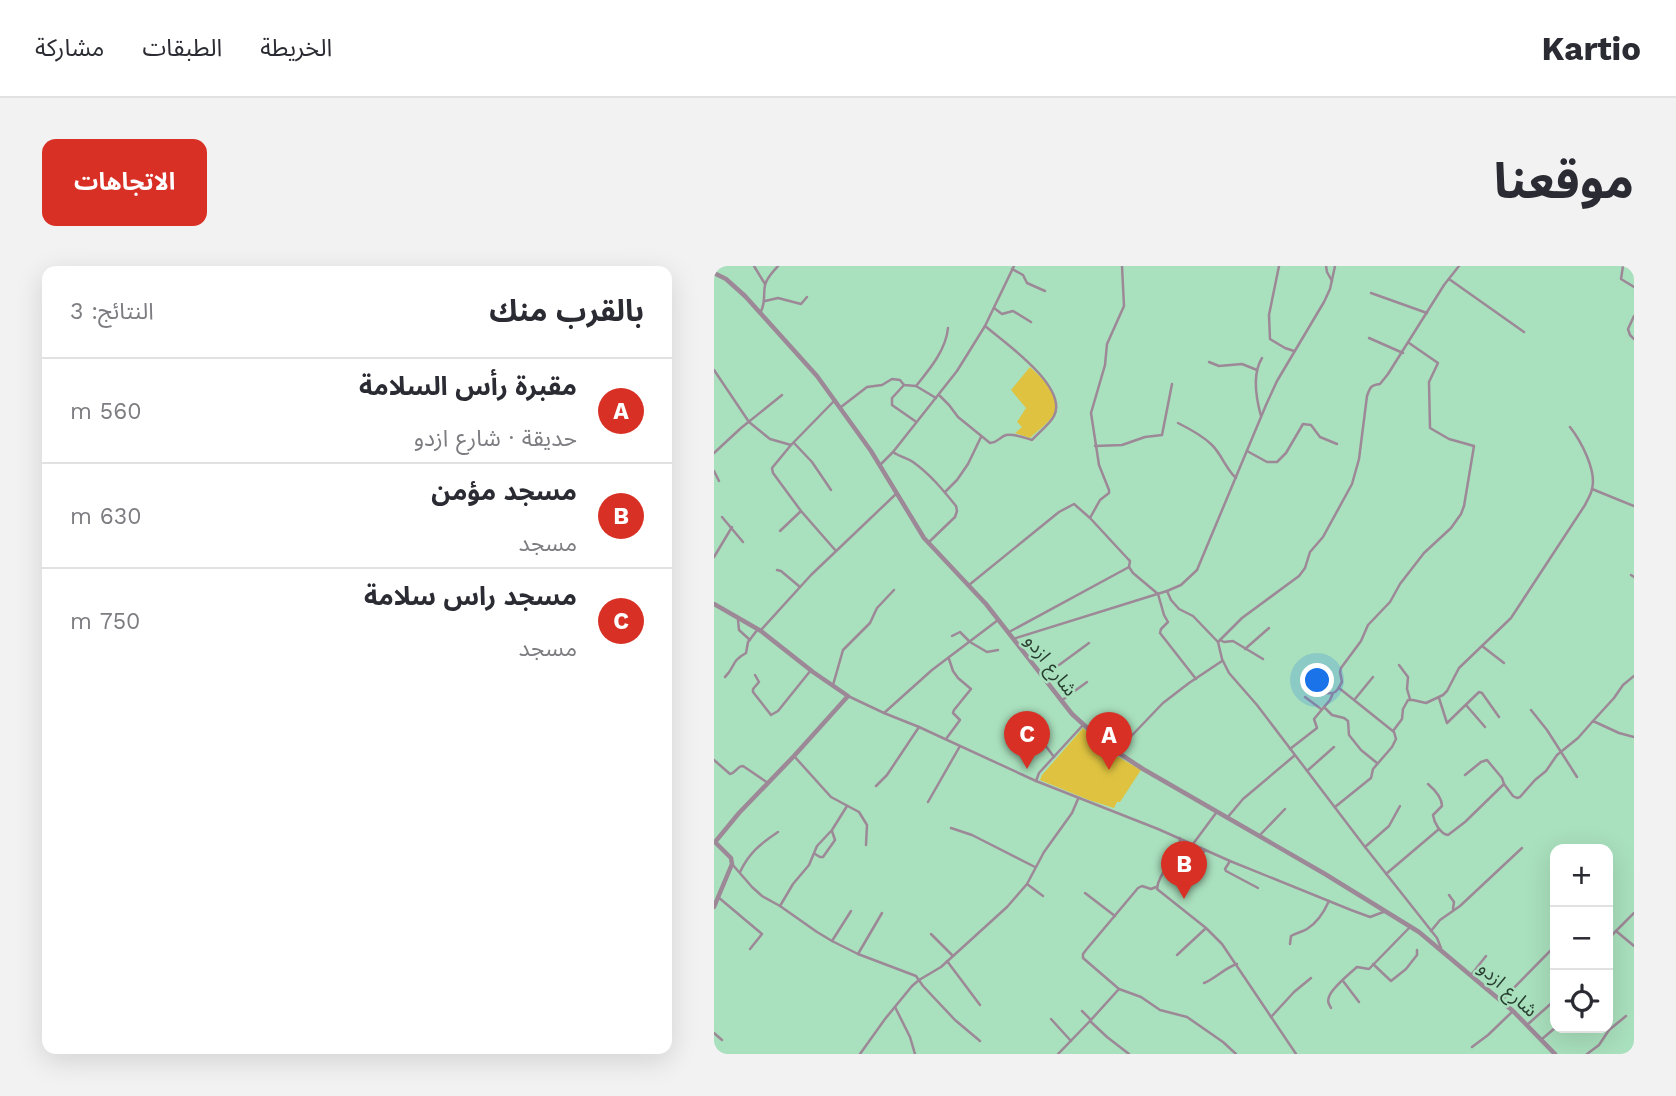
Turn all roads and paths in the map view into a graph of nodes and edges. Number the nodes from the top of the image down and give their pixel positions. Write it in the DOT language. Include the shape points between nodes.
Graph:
graph roads {
  1 [pos="754,266"];
  2 [pos="778,266"];
  3 [pos="1122,266"];
  4 [pos="1279,266"];
  5 [pos="1326,266"];
  6 [pos="1335,266"];
  7 [pos="1459,266"];
  8 [pos="1623,266"];
  9 [pos="1013,268"];
  10 [pos="714,273"];
  11 [pos="1449,279"];
  12 [pos="1332,281"];
  13 [pos="765,284"];
  14 [pos="1634,287"];
  15 [pos="1045,291"];
  16 [pos="1371,293"];
  17 [pos="807,297"];
  18 [pos="765,301"];
  19 [pos="994,308"];
  20 [pos="760,313"];
  21 [pos="1427,313"];
  22 [pos="1634,316"];
  23 [pos="1031,322"];
  24 [pos="985,326"];
  25 [pos="948,328"];
  26 [pos="1524,332"];
  27 [pos="1369,338"];
  28 [pos="1634,339"];
  29 [pos="1409,343"];
  30 [pos="1294,351"];
  31 [pos="1403,353"];
  32 [pos="1262,358"];
  33 [pos="1209,362"];
  34 [pos="714,370"];
  35 [pos="1257,370"];
  36 [pos="1172,384"];
  37 [pos="904,385"];
  38 [pos="916,386"];
  39 [pos="782,395"];
  40 [pos="937,397"];
  41 [pos="835,400"];
  42 [pos="841,407"];
  43 [pos="1261,417"];
  44 [pos="749,422"];
  45 [pos="916,422"];
  46 [pos="1178,423"];
  47 [pos="1570,427"];
  48 [pos="981,437"];
  49 [pos="1337,443"];
  50 [pos="792,444"];
  51 [pos="1095,446"];
  52 [pos="1247,451"];
  53 [pos="714,453"];
  54 [pos="893,453"];
  55 [pos="880,465"];
  56 [pos="714,471"];
  57 [pos="1236,478"];
  58 [pos="719,481"];
  59 [pos="1592,489"];
  60 [pos="831,490"];
  61 [pos="945,492"];
  62 [pos="897,493"];
  63 [pos="1634,506"];
  64 [pos="801,511"];
  65 [pos="864,515"];
  66 [pos="723,517"];
  67 [pos="1090,518"];
  68 [pos="869,520"];
  69 [pos="732,527"];
  70 [pos="780,531"];
  71 [pos="743,542"];
  72 [pos="929,542"];
  73 [pos="836,551"];
  74 [pos="714,557"];
  75 [pos="1129,567"];
  76 [pos="776,570"];
  77 [pos="969,585"];
  78 [pos="800,587"];
  79 [pos="894,590"];
  80 [pos="1167,591"];
  81 [pos="1158,594"];
  82 [pos="714,604"];
  83 [pos="739,617"];
  84 [pos="999,620"];
  85 [pos="1269,628"];
  86 [pos="759,630"];
  87 [pos="1009,632"];
  88 [pos="952,636"];
  89 [pos="1013,639"];
  90 [pos="750,640"];
  91 [pos="1219,641"];
  92 [pos="970,642"];
  93 [pos="1089,643"];
  94 [pos="1482,646"];
  95 [pos="1245,649"];
  96 [pos="998,650"];
  97 [pos="948,659"];
  98 [pos="1262,659"];
  99 [pos="1222,661"];
  100 [pos="1504,663"];
  101 [pos="1399,664"];
  102 [pos="811,670"];
  103 [pos="755,675"];
  104 [pos="1041,675"];
  105 [pos="725,677"];
  106 [pos="1373,677"];
  107 [pos="1634,677"];
  108 [pos="1196,679"];
  109 [pos="1301,679"];
  110 [pos="1087,681"];
  111 [pos="833,685"];
  112 [pos="1339,688"];
  113 [pos="1334,693"];
  114 [pos="848,696"];
  115 [pos="1305,697"];
  116 [pos="1439,698"];
  117 [pos="1354,699"];
  118 [pos="1410,699"];
  119 [pos="1061,701"];
  120 [pos="1466,705"];
  121 [pos="1323,708"];
  122 [pos="1531,710"];
  123 [pos="884,713"];
  124 [pos="1499,717"];
  125 [pos="1593,721"];
  126 [pos="1083,725"];
  127 [pos="1031,726"];
  128 [pos="919,727"];
  129 [pos="1485,727"];
  130 [pos="1393,731"];
  131 [pos="1634,737"];
  132 [pos="946,739"];
  133 [pos="960,746"];
  134 [pos="1334,747"];
  135 [pos="1290,749"];
  136 [pos="1561,751"];
  137 [pos="1116,752"];
  138 [pos="1294,755"];
  139 [pos="794,756"];
  140 [pos="1054,757"];
  141 [pos="714,760"];
  142 [pos="1377,763"];
  143 [pos="1307,771"];
  144 [pos="1465,775"];
  145 [pos="1577,777"];
  146 [pos="1036,781"];
  147 [pos="768,783"];
  148 [pos="1428,784"];
  149 [pos="1504,784"];
  150 [pos="876,786"];
  151 [pos="1078,799"];
  152 [pos="928,802"];
  153 [pos="847,806"];
  154 [pos="1399,806"];
  155 [pos="1335,807"];
  156 [pos="1285,809"];
  157 [pos="1216,811"];
  158 [pos="1227,818"];
  159 [pos="951,828"];
  160 [pos="1439,829"];
  161 [pos="832,830"];
  162 [pos="778,832"];
  163 [pos="1259,836"];
  164 [pos="1180,838"];
  165 [pos="715,841"];
  166 [pos="1194,844"];
  167 [pos="866,845"];
  168 [pos="1364,847"];
  169 [pos="1522,848"];
  170 [pos="1205,850"];
  171 [pos="815,854"];
  172 [pos="1230,861"];
  173 [pos="732,864"];
  174 [pos="1035,867"];
  175 [pos="740,872"];
  176 [pos="1386,874"];
  177 [pos="1196,877"];
  178 [pos="1027,884"];
  179 [pos="1156,887"];
  180 [pos="1258,888"];
  181 [pos="1084,894"];
  182 [pos="1448,895"];
  183 [pos="1043,896"];
  184 [pos="718,897"];
  185 [pos="1329,901"];
  186 [pos="780,906"];
  187 [pos="714,907"];
  188 [pos="1453,909"];
  189 [pos="851,911"];
  190 [pos="1386,911"];
  191 [pos="883,913"];
  192 [pos="1634,913"];
  193 [pos="1115,916"];
  194 [pos="1411,926"];
  195 [pos="1206,928"];
  196 [pos="1431,931"];
  197 [pos="1616,931"];
  198 [pos="931,934"];
  199 [pos="1613,934"];
  200 [pos="832,942"];
  201 [pos="1290,944"];
  202 [pos="1634,946"];
  203 [pos="750,949"];
  204 [pos="1441,949"];
  205 [pos="1417,950"];
  206 [pos="1550,951"];
  207 [pos="858,954"];
  208 [pos="1177,955"];
  209 [pos="953,956"];
  210 [pos="1486,956"];
  211 [pos="947,961"];
  212 [pos="1237,964"];
  213 [pos="1373,964"];
  214 [pos="1471,975"];
  215 [pos="1311,978"];
  216 [pos="919,980"];
  217 [pos="1343,981"];
  218 [pos="1204,983"];
  219 [pos="1119,989"];
  220 [pos="1501,1001"];
  221 [pos="1359,1002"];
  222 [pos="1550,1004"];
  223 [pos="981,1005"];
  224 [pos="895,1007"];
  225 [pos="1331,1008"];
  226 [pos="1082,1011"];
  227 [pos="1513,1011"];
  228 [pos="1626,1016"];
  229 [pos="1271,1017"];
  230 [pos="1051,1019"];
  231 [pos="1091,1021"];
  232 [pos="1527,1025"];
  233 [pos="1550,1032"];
  234 [pos="714,1033"];
  235 [pos="1542,1039"];
  236 [pos="722,1040"];
  237 [pos="980,1041"];
  238 [pos="1071,1041"];
  239 [pos="1472,1047"];
  240 [pos="1549,1048"];
  241 [pos="860,1054"];
  242 [pos="915,1054"];
  243 [pos="1058,1054"];
  244 [pos="1129,1054"];
  245 [pos="1236,1054"];
  246 [pos="1296,1054"];
  247 [pos="1542,1054"];
  248 [pos="1555,1054"];
  249 [pos="1587,1054"];
  1 -- 13 [label="street"];
  2 -- 13 [label="street"];
  3 -- 51 [label="street" via="1124,306 1107,344 1091,413"];
  4 -- 30 [label="street" via="1269,315 1270,339"];
  5 -- 12 [label="street"];
  6 -- 12 [label="street"];
  7 -- 11 [label="street"];
  8 -- 14 [label="street" via="1621,279"];
  9 -- 15 [label="street" via="1027,283"];
  9 -- 19 [label="street"];
  10 -- 20 [label="street, شارع ازدو" via="736,287"];
  11 -- 21 [label="street"];
  11 -- 26 [label="street"];
  12 -- 30 [label="street"];
  13 -- 18 [label="street"];
  16 -- 21 [label="street"];
  17 -- 18 [label="street" via="801,304 778,298"];
  18 -- 20 [label="street"];
  19 -- 23 [label="street" via="1003,314 1013,311"];
  19 -- 24 [label="street"];
  20 -- 41 [label="street, شارع ازدو"];
  21 -- 29 [label="street"];
  22 -- 28 [label="street" via="1628,328"];
  24 -- 40 [label="street"];
  24 -- 48 [label="street" via="1039,373 1055,395 1057,406 1053,418 1032,440 1009,435 993,444"];
  25 -- 38 [label="street" via="944,345"];
  27 -- 31 [label="street"];
  29 -- 31 [label="street"];
  29 -- 112 [label="street" via="1438,363 1429,382 1430,428 1474,446 1468,487 1461,514 1451,528 1424,553 1390,603 1368,625 1340,672"];
  30 -- 43 [label="street"];
  31 -- 91 [label="street" via="1382,382 1371,386 1352,484 1305,568"];
  32 -- 35 [label="street"];
  33 -- 35 [label="street"];
  34 -- 44 [label="street"];
  35 -- 43 [label="street"];
  36 -- 51 [label="street" via="1162,435"];
  37 -- 38 [label="street"];
  37 -- 42 [label="street" via="892,379 870,386"];
  37 -- 45 [label="street" via="892,398 892,405"];
  38 -- 40 [label="street"];
  39 -- 44 [label="street"];
  40 -- 45 [label="street"];
  40 -- 48 [label="street"];
  41 -- 42 [label="street, شارع ازدو"];
  41 -- 50 [label="street"];
  42 -- 55 [label="street, شارع ازدو"];
  43 -- 52 [label="street"];
  44 -- 50 [label="street" via="770,439"];
  44 -- 53 [label="street"];
  45 -- 54 [label="street"];
  46 -- 57 [label="street" via="1212,445"];
  47 -- 59 [label="street" via="1591,468"];
  48 -- 61 [label="street" via="968,464"];
  49 -- 52 [label="street" via="1303,424 1277,462"];
  50 -- 60 [label="street" via="812,462"];
  50 -- 64 [label="street" via="772,471"];
  51 -- 67 [label="street" via="1109,493"];
  52 -- 57 [label="street"];
  54 -- 55 [label="street"];
  54 -- 61 [label="street" via="914,462"];
  55 -- 62 [label="street, شارع ازدو"];
  56 -- 58 [label="street"];
  57 -- 80 [label="street" via="1197,570"];
  59 -- 63 [label="street"];
  59 -- 94 [label="street" via="1511,618"];
  61 -- 72 [label="street" via="957,506 957,514"];
  62 -- 68 [label="street"];
  62 -- 72 [label="street, شارع ازدو"];
  64 -- 70 [label="street"];
  64 -- 73 [label="street"];
  65 -- 68 [label="street"];
  66 -- 69 [label="street"];
  67 -- 75 [label="street" via="1130,561"];
  67 -- 77 [label="street" via="1071,504"];
  68 -- 73 [label="street"];
  69 -- 71 [label="street"];
  69 -- 74 [label="street"];
  72 -- 77 [label="street, شارع ازدو"];
  73 -- 78 [label="street"];
  75 -- 81 [label="street"];
  75 -- 87 [label="street"];
  76 -- 78 [label="street"];
  77 -- 84 [label="street, شارع ازدو"];
  78 -- 86 [label="street"];
  79 -- 111 [label="street" via="843,650"];
  80 -- 81 [label="street"];
  80 -- 91 [label="street" via="1179,609"];
  81 -- 89 [label="street"];
  81 -- 108 [label="street" via="1168,622 1160,634"];
  82 -- 83 [label="street"];
  83 -- 86 [label="street"];
  83 -- 90 [label="street" via="739,630"];
  84 -- 87 [label="street, شارع ازدو"];
  84 -- 92 [label="street"];
  85 -- 95 [label="street"];
  86 -- 90 [label="street"];
  86 -- 102 [label="street"];
  87 -- 89 [label="street, شارع ازدو"];
  88 -- 92 [label="street" via="960,632"];
  89 -- 104 [label="street, شارع ازدو"];
  90 -- 105 [label="street" via="746,653 735,660"];
  91 -- 95 [label="street" via="1233,641"];
  91 -- 99 [label="street"];
  92 -- 96 [label="street" via="986,652"];
  92 -- 97 [label="street"];
  93 -- 104 [label="street"];
  94 -- 100 [label="street"];
  94 -- 116 [label="street"];
  95 -- 98 [label="street"];
  97 -- 123 [label="street"];
  97 -- 132 [label="street" via="958,678 971,689 954,710 960,720"];
  99 -- 108 [label="street"];
  99 -- 135 [label="street"];
  101 -- 118 [label="street" via="1408,677"];
  102 -- 103 [label="street" via="771,715 753,692 759,682"];
  102 -- 111 [label="street"];
  104 -- 119 [label="street, شارع ازدو"];
  106 -- 117 [label="street"];
  107 -- 125 [label="street"];
  108 -- 137 [label="street" via="1163,703"];
  109 -- 113 [label="street" via="1312,688"];
  110 -- 119 [label="street"];
  111 -- 114 [label="street"];
  112 -- 113 [label="street"];
  112 -- 117 [label="street"];
  113 -- 121 [label="street"];
  114 -- 123 [label="street"];
  114 -- 139 [label="street"];
  115 -- 121 [label="street"];
  116 -- 118 [label="street" via="1426,704"];
  116 -- 120 [label="street" via="1447,723"];
  117 -- 130 [label="street"];
  118 -- 130 [label="street"];
  119 -- 126 [label="street, شارع ازدو"];
  120 -- 124 [label="street" via="1481,692"];
  120 -- 129 [label="street"];
  121 -- 135 [label="street" via="1314,719 1317,728"];
  121 -- 142 [label="street" via="1348,721 1349,735"];
  122 -- 136 [label="street"];
  123 -- 128 [label="street"];
  125 -- 131 [label="street"];
  125 -- 136 [label="street"];
  126 -- 137 [label="street, شارع ازدو"];
  126 -- 140 [label="street"];
  127 -- 140 [label="street"];
  128 -- 132 [label="street"];
  128 -- 150 [label="street"];
  130 -- 142 [label="street" via="1395,741"];
  132 -- 133 [label="street"];
  133 -- 146 [label="street"];
  133 -- 152 [label="street"];
  134 -- 143 [label="street"];
  135 -- 138 [label="street"];
  136 -- 145 [label="street"];
  136 -- 149 [label="street" via="1517,798"];
  137 -- 157 [label="street, شارع ازدو"];
  138 -- 143 [label="street"];
  138 -- 158 [label="street"];
  139 -- 147 [label="street"];
  139 -- 153 [label="street" via="831,797"];
  140 -- 146 [label="street"];
  141 -- 147 [label="street" via="730,774 743,766"];
  142 -- 155 [label="street" via="1371,778"];
  143 -- 155 [label="street"];
  144 -- 149 [label="street" via="1488,760"];
  146 -- 151 [label="street"];
  147 -- 165 [label="street"];
  148 -- 160 [label="street" via="1442,802 1432,816"];
  149 -- 160 [label="street" via="1448,835"];
  151 -- 164 [label="street"];
  151 -- 174 [label="street"];
  153 -- 161 [label="street"];
  153 -- 167 [label="street" via="859,812 867,825"];
  154 -- 168 [label="street" via="1389,825"];
  155 -- 168 [label="street"];
  156 -- 163 [label="street"];
  157 -- 158 [label="street, شارع ازدو"];
  157 -- 166 [label="street"];
  158 -- 163 [label="street, شارع ازدو"];
  159 -- 174 [label="street"];
  160 -- 176 [label="street"];
  161 -- 171 [label="street"];
  161 -- 171 [label="street" via="833,843 823,856"];
  162 -- 175 [label="street" via="749,855"];
  163 -- 190 [label="street, شارع ازدو"];
  164 -- 166 [label="street"];
  164 -- 179 [label="street"];
  165 -- 173 [label="street"];
  166 -- 170 [label="street"];
  168 -- 176 [label="street"];
  169 -- 188 [label="street"];
  170 -- 172 [label="street"];
  170 -- 177 [label="street" via="1196,863"];
  171 -- 186 [label="street"];
  172 -- 180 [label="street" via="1226,871"];
  172 -- 185 [label="street"];
  173 -- 175 [label="street"];
  173 -- 184 [label="street"];
  174 -- 178 [label="street"];
  175 -- 186 [label="street" via="762,896"];
  176 -- 196 [label="street"];
  178 -- 183 [label="street"];
  178 -- 209 [label="street"];
  179 -- 193 [label="street" via="1140,887"];
  179 -- 195 [label="street"];
  181 -- 193 [label="street"];
  182 -- 188 [label="street"];
  184 -- 187 [label="street"];
  184 -- 203 [label="street" via="762,934"];
  185 -- 190 [label="street" via="1370,917"];
  185 -- 201 [label="street" via="1317,921 1291,936"];
  186 -- 200 [label="street"];
  188 -- 196 [label="street"];
  189 -- 200 [label="street"];
  190 -- 194 [label="street, شارع ازدو"];
  191 -- 207 [label="street"];
  192 -- 197 [label="street"];
  193 -- 219 [label="street" via="1083,956"];
  194 -- 204 [label="street, شارع ازدو"];
  194 -- 213 [label="street"];
  195 -- 208 [label="street"];
  195 -- 212 [label="street"];
  196 -- 204 [label="street"];
  197 -- 199 [label="street"];
  197 -- 202 [label="street"];
  198 -- 209 [label="street"];
  200 -- 207 [label="street"];
  204 -- 214 [label="street, شارع ازدو"];
  205 -- 213 [label="street" via="1418,955 1391,981"];
  206 -- 220 [label="street"];
  207 -- 216 [label="street"];
  209 -- 211 [label="street"];
  210 -- 214 [label="street"];
  211 -- 216 [label="street"];
  211 -- 223 [label="street"];
  212 -- 218 [label="street"];
  212 -- 229 [label="street"];
  213 -- 217 [label="street" via="1367,970 1357,967"];
  214 -- 220 [label="street, شارع ازدو"];
  215 -- 229 [label="street"];
  216 -- 224 [label="street"];
  216 -- 237 [label="street"];
  217 -- 221 [label="street"];
  217 -- 225 [label="street" via="1329,997"];
  219 -- 231 [label="street"];
  219 -- 245 [label="street" via="1160,1010 1186,1017"];
  220 -- 227 [label="street, شارع ازدو"];
  222 -- 232 [label="street"];
  224 -- 241 [label="street"];
  224 -- 242 [label="street"];
  226 -- 231 [label="street"];
  227 -- 232 [label="street, شارع ازدو"];
  227 -- 239 [label="street"];
  228 -- 249 [label="street"];
  229 -- 246 [label="street"];
  230 -- 238 [label="street"];
  231 -- 238 [label="street"];
  231 -- 244 [label="street"];
  232 -- 235 [label="street, شارع ازدو"];
  233 -- 235 [label="street"];
  234 -- 236 [label="street"];
  235 -- 240 [label="street, شارع ازدو"];
  238 -- 243 [label="street"];
  240 -- 247 [label="street"];
  240 -- 248 [label="street, شارع ازدو"];
}
